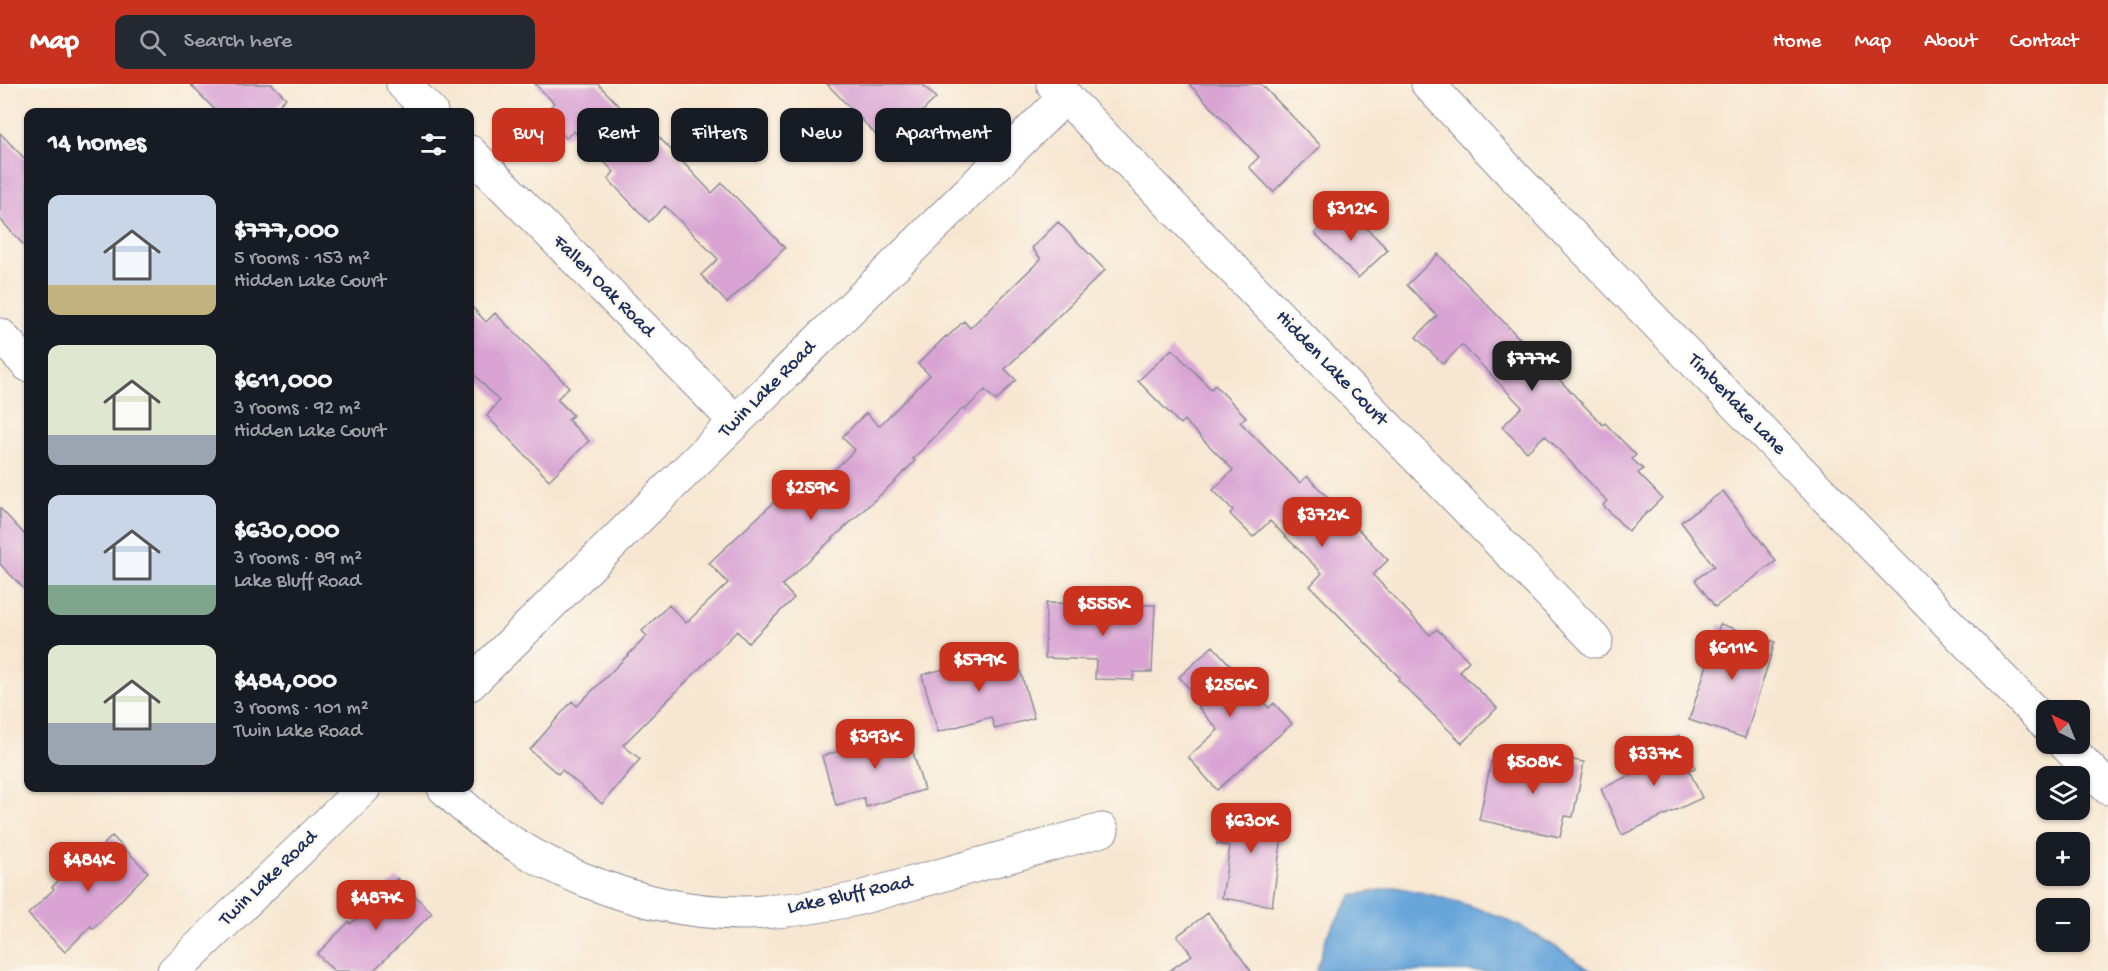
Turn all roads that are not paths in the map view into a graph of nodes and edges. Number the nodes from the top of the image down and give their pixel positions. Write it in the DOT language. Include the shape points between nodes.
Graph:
graph roads {
  1 [pos="403,84"];
  2 [pos="1428,84"];
  3 [pos="1059,90"];
  4 [pos="426,108"];
  5 [pos="474,156"];
  6 [pos="0,335"];
  7 [pos="24,360"];
  8 [pos="735,422"];
  9 [pos="1596,641"];
  10 [pos="474,680"];
  11 [pos="2036,714"];
  12 [pos="2075,754"];
  13 [pos="2108,788"];
  14 [pos="359,792"];
  15 [pos="448,792"];
  16 [pos="1102,830"];
  17 [pos="174,971"];
  1 -- 4 [label="street"];
  2 -- 11 [label="street, Timberlake Lane"];
  3 -- 8 [label="street, Twin Lake Road"];
  3 -- 9 [label="street, Hidden Lake Court"];
  5 -- 8 [label="street, Fallen Oak Road"];
  6 -- 7 [label="street"];
  8 -- 10 [label="street, Twin Lake Road"];
  12 -- 13 [label="street"];
  14 -- 17 [label="street, Twin Lake Road"];
  15 -- 16 [label="street, Lake Bluff Road" via="501,835 583,879 663,904 740,913 856,899"];
}
